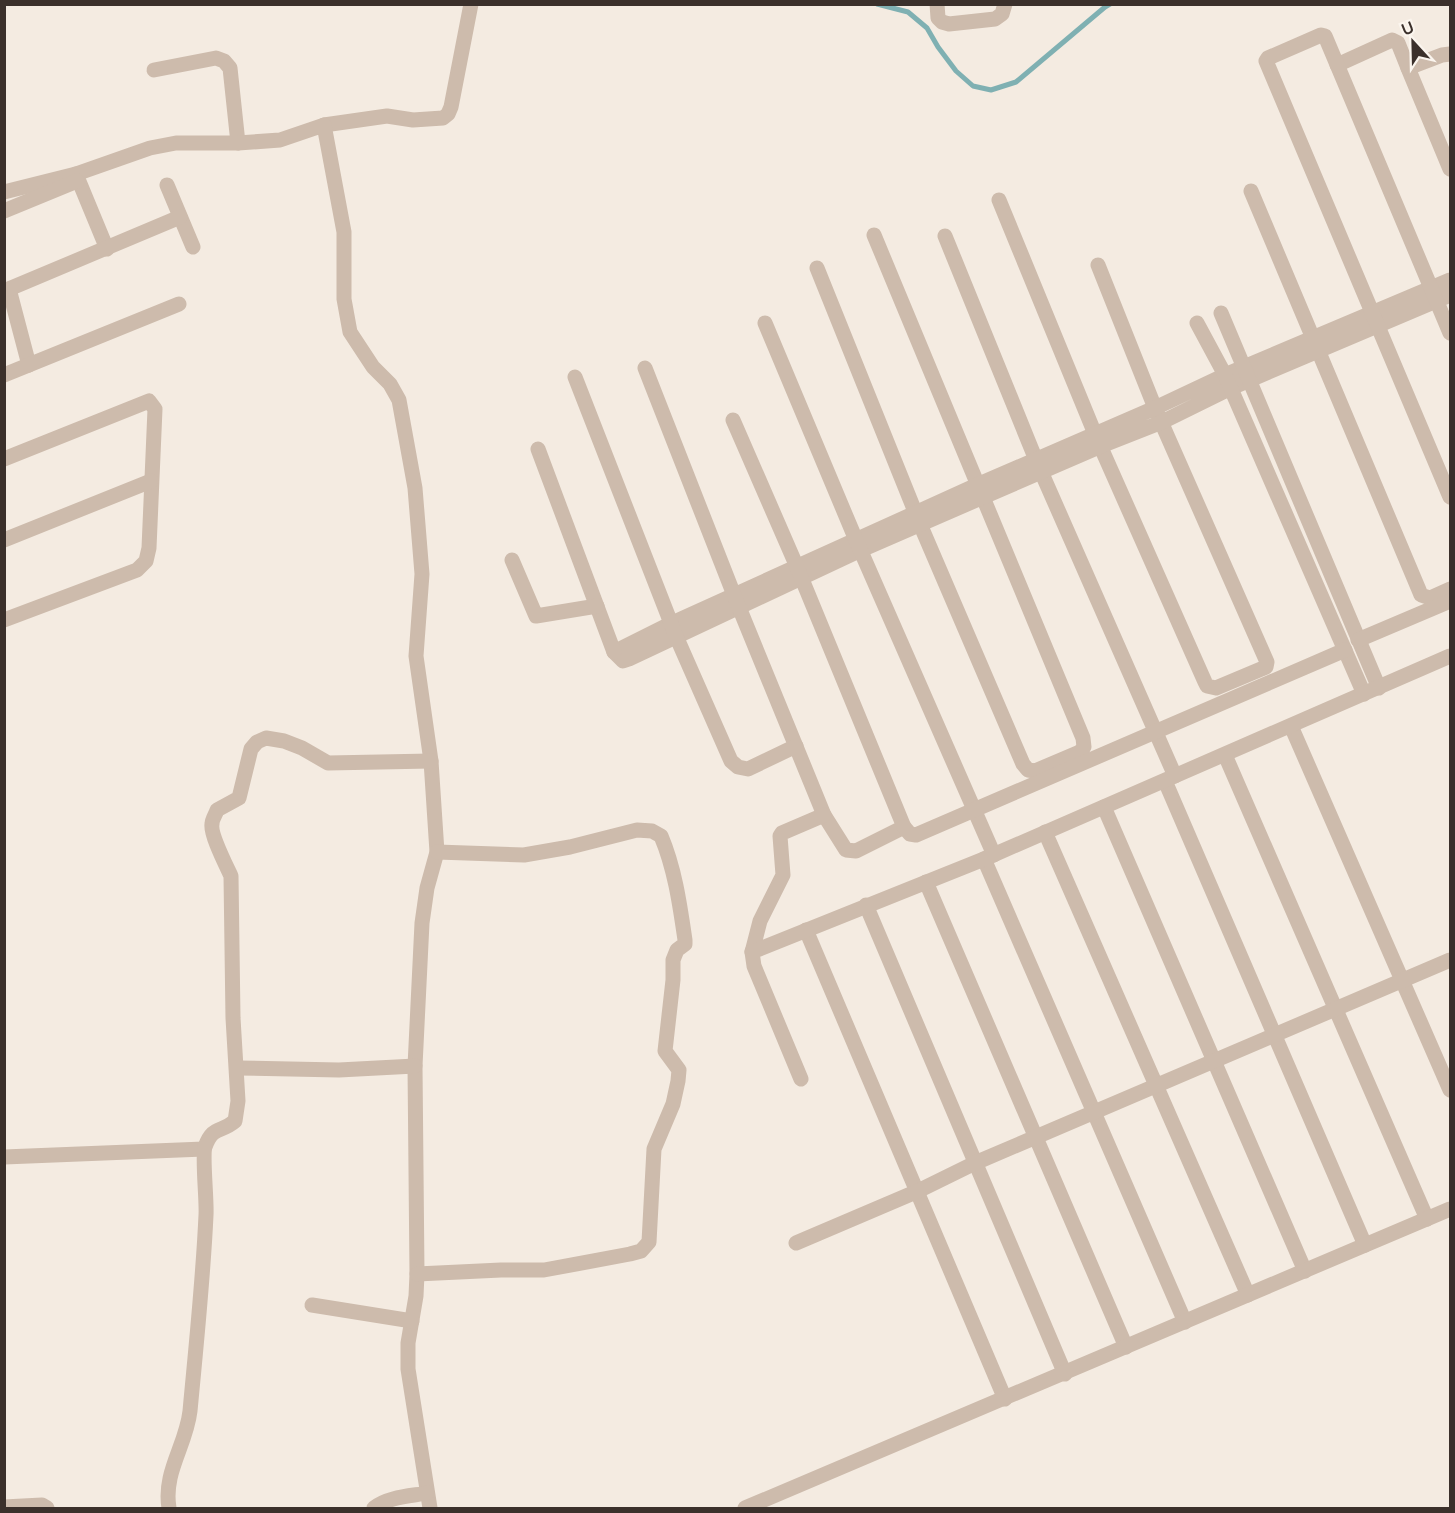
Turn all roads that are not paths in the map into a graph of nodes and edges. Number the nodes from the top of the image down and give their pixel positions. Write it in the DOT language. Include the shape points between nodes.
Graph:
graph roads {
  1 [pos="471,4"];
  2 [pos="937,4"];
  3 [pos="1005,4"];
  4 [pos="1450,54"];
  5 [pos="1337,64"];
  6 [pos="1408,68"];
  7 [pos="154,70"];
  8 [pos="324,125"];
  9 [pos="238,143"];
  10 [pos="1450,169"];
  11 [pos="78,177"];
  12 [pos="167,185"];
  13 [pos="1251,191"];
  14 [pos="4,192"];
  15 [pos="999,200"];
  16 [pos="4,211"];
  17 [pos="180,217"];
  18 [pos="874,235"];
  19 [pos="945,236"];
  20 [pos="193,247"];
  21 [pos="107,249"];
  22 [pos="1098,265"];
  23 [pos="818,268"];
  24 [pos="1450,280"];
  25 [pos="7,290"];
  26 [pos="1440,294"];
  27 [pos="179,304"];
  28 [pos="1221,313"];
  29 [pos="1375,319"];
  30 [pos="765,322"];
  31 [pos="1197,323"];
  32 [pos="1450,333"];
  33 [pos="1316,345"];
  34 [pos="28,365"];
  35 [pos="645,368"];
  36 [pos="1247,374"];
  37 [pos="4,375"];
  38 [pos="575,377"];
  39 [pos="1228,382"];
  40 [pos="1158,415"];
  41 [pos="733,420"];
  42 [pos="1098,440"];
  43 [pos="538,449"];
  44 [pos="4,459"];
  45 [pos="1039,466"];
  46 [pos="151,481"];
  47 [pos="979,491"];
  48 [pos="1450,497"];
  49 [pos="918,518"];
  50 [pos="4,540"];
  51 [pos="858,545"];
  52 [pos="512,560"];
  53 [pos="799,573"];
  54 [pos="1450,589"];
  55 [pos="736,601"];
  56 [pos="1450,601"];
  57 [pos="597,606"];
  58 [pos="4,620"];
  59 [pos="674,630"];
  60 [pos="1358,640"];
  61 [pos="1345,650"];
  62 [pos="1450,656"];
  63 [pos="1378,688"];
  64 [pos="1364,694"];
  65 [pos="1291,726"];
  66 [pos="1156,732"];
  67 [pos="796,746"];
  68 [pos="1225,755"];
  69 [pos="431,760"];
  70 [pos="1170,779"];
  71 [pos="1104,807"];
  72 [pos="974,810"];
  73 [pos="824,815"];
  74 [pos="904,827"];
  75 [pos="1046,832"];
  76 [pos="437,852"];
  77 [pos="989,857"];
  78 [pos="926,882"];
  79 [pos="866,906"];
  80 [pos="806,930"];
  81 [pos="752,952"];
  82 [pos="1450,960"];
  83 [pos="1402,980"];
  84 [pos="1336,1009"];
  85 [pos="1274,1035"];
  86 [pos="1214,1061"];
  87 [pos="415,1066"];
  88 [pos="237,1068"];
  89 [pos="801,1080"];
  90 [pos="1156,1085"];
  91 [pos="1450,1090"];
  92 [pos="1094,1112"];
  93 [pos="1036,1137"];
  94 [pos="204,1149"];
  95 [pos="4,1157"];
  96 [pos="975,1163"];
  97 [pos="918,1191"];
  98 [pos="1450,1209"];
  99 [pos="1427,1219"];
  100 [pos="796,1243"];
  101 [pos="1365,1245"];
  102 [pos="1305,1271"];
  103 [pos="417,1274"];
  104 [pos="1248,1295"];
  105 [pos="312,1305"];
  106 [pos="412,1321"];
  107 [pos="1185,1322"];
  108 [pos="1126,1347"];
  109 [pos="1065,1374"];
  110 [pos="1005,1399"];
  111 [pos="427,1493"];
  112 [pos="4,1507"];
  113 [pos="47,1509"];
  114 [pos="169,1509"];
  115 [pos="374,1509"];
  116 [pos="430,1509"];
  117 [pos="745,1509"];
  1 -- 8 [label="street" via="448,114 443,118 413,120 387,116"];
  2 -- 3 [label="street" via="938,18 949,24 995,19 1002,14"];
  4 -- 6 [label="street"];
  5 -- 6 [label="street" via="1392,40 1398,43"];
  5 -- 26 [label="street"];
  5 -- 29 [label="street" via="1323,35 1266,61"];
  6 -- 10 [label="street"];
  7 -- 9 [label="street" via="216,58 224,62 230,68"];
  8 -- 9 [label="street" via="280,140"];
  8 -- 69 [label="street" via="344,232 344,299 350,332 399,400 415,488 422,574 416,656"];
  9 -- 11 [label="street" via="176,143 150,148"];
  11 -- 14 [label="street"];
  11 -- 16 [label="street"];
  11 -- 21 [label="street"];
  12 -- 17 [label="street"];
  13 -- 33 [label="street"];
  15 -- 42 [label="street"];
  17 -- 20 [label="street"];
  17 -- 21 [label="street"];
  18 -- 47 [label="street"];
  19 -- 45 [label="street"];
  21 -- 25 [label="street"];
  22 -- 40 [label="street"];
  23 -- 49 [label="street"];
  24 -- 26 [label="street"];
  25 -- 34 [label="street"];
  26 -- 29 [label="street"];
  26 -- 32 [label="street"];
  27 -- 34 [label="street"];
  28 -- 36 [label="street"];
  29 -- 33 [label="street"];
  29 -- 48 [label="street"];
  30 -- 51 [label="street"];
  31 -- 39 [label="street"];
  33 -- 36 [label="street"];
  33 -- 54 [label="street" via="1421,595 1430,598"];
  34 -- 37 [label="street"];
  35 -- 55 [label="street"];
  36 -- 39 [label="street"];
  36 -- 60 [label="street"];
  38 -- 59 [label="street"];
  39 -- 40 [label="street"];
  39 -- 61 [label="street"];
  40 -- 42 [label="street"];
  40 -- 42 [label="street" via="1267,662 1266,667 1221,687 1207,686"];
  41 -- 53 [label="street"];
  42 -- 45 [label="street"];
  43 -- 57 [label="street"];
  44 -- 46 [label="street" via="149,401 155,409"];
  45 -- 47 [label="street"];
  45 -- 66 [label="street"];
  46 -- 50 [label="street"];
  46 -- 58 [label="street" via="149,548 146,561 137,570"];
  47 -- 49 [label="street"];
  47 -- 49 [label="street" via="1083,738 1080,752 1035,771 1028,771 1023,764"];
  49 -- 51 [label="street"];
  51 -- 53 [label="street"];
  51 -- 72 [label="street"];
  52 -- 57 [label="street" via="536,615"];
  53 -- 55 [label="street"];
  53 -- 74 [label="street"];
  55 -- 59 [label="street"];
  55 -- 67 [label="street"];
  56 -- 60 [label="street"];
  57 -- 59 [label="street" via="614,652 623,661"];
  59 -- 67 [label="street" via="731,761 748,769"];
  60 -- 63 [label="street"];
  61 -- 64 [label="street"];
  61 -- 66 [label="street"];
  62 -- 63 [label="street"];
  63 -- 64 [label="street"];
  64 -- 65 [label="street"];
  65 -- 68 [label="street"];
  65 -- 83 [label="street"];
  66 -- 70 [label="street"];
  66 -- 72 [label="street"];
  67 -- 73 [label="street"];
  68 -- 70 [label="street"];
  68 -- 84 [label="street"];
  69 -- 76 [label="street"];
  69 -- 88 [label="street" via="328,763 302,748 272,738 253,745 239,798 217,810 211,825 231,876"];
  70 -- 71 [label="street"];
  70 -- 85 [label="street"];
  71 -- 75 [label="street"];
  71 -- 86 [label="street"];
  72 -- 74 [label="street" via="916,835"];
  72 -- 77 [label="street"];
  73 -- 74 [label="street" via="846,850 856,851"];
  73 -- 81 [label="street" via="780,836 783,874 760,921"];
  75 -- 77 [label="street"];
  75 -- 90 [label="street"];
  76 -- 87 [label="street" via="422,923"];
  76 -- 103 [label="street" via="524,855 637,830 652,831 661,836 666,847 685,944 673,960 666,1051 678,1070 678,1081 654,1149 649,1242 641,1251 630,1254 544,1270"];
  77 -- 78 [label="street"];
  77 -- 92 [label="street"];
  78 -- 79 [label="street"];
  78 -- 93 [label="street"];
  79 -- 80 [label="street"];
  79 -- 96 [label="street"];
  80 -- 81 [label="street"];
  80 -- 97 [label="street"];
  81 -- 89 [label="street" via="754,966"];
  82 -- 83 [label="street"];
  83 -- 84 [label="street"];
  83 -- 91 [label="street"];
  84 -- 85 [label="street"];
  84 -- 99 [label="street"];
  85 -- 86 [label="street"];
  85 -- 101 [label="street"];
  86 -- 90 [label="street"];
  86 -- 102 [label="street"];
  87 -- 88 [label="street" via="339,1070"];
  87 -- 103 [label="street"];
  88 -- 94 [label="street" via="235,1121 212,1133"];
  90 -- 92 [label="street"];
  90 -- 104 [label="street"];
  92 -- 93 [label="street"];
  92 -- 107 [label="street"];
  93 -- 96 [label="street"];
  93 -- 108 [label="street"];
  94 -- 95 [label="street"];
  94 -- 114 [label="street" via="204,1274 189,1419 170,1472"];
  96 -- 97 [label="street"];
  96 -- 109 [label="street"];
  97 -- 100 [label="street"];
  97 -- 110 [label="street"];
  98 -- 99 [label="street"];
  99 -- 101 [label="street"];
  101 -- 102 [label="street"];
  102 -- 104 [label="street"];
  103 -- 106 [label="street"];
  104 -- 107 [label="street"];
  105 -- 106 [label="street"];
  106 -- 111 [label="street" via="408,1369"];
  107 -- 108 [label="street"];
  108 -- 109 [label="street"];
  109 -- 110 [label="street"];
  110 -- 117 [label="street"];
  111 -- 115 [label="street" via="400,1497"];
  111 -- 116 [label="street"];
  112 -- 113 [label="street" via="42,1505"];
}
